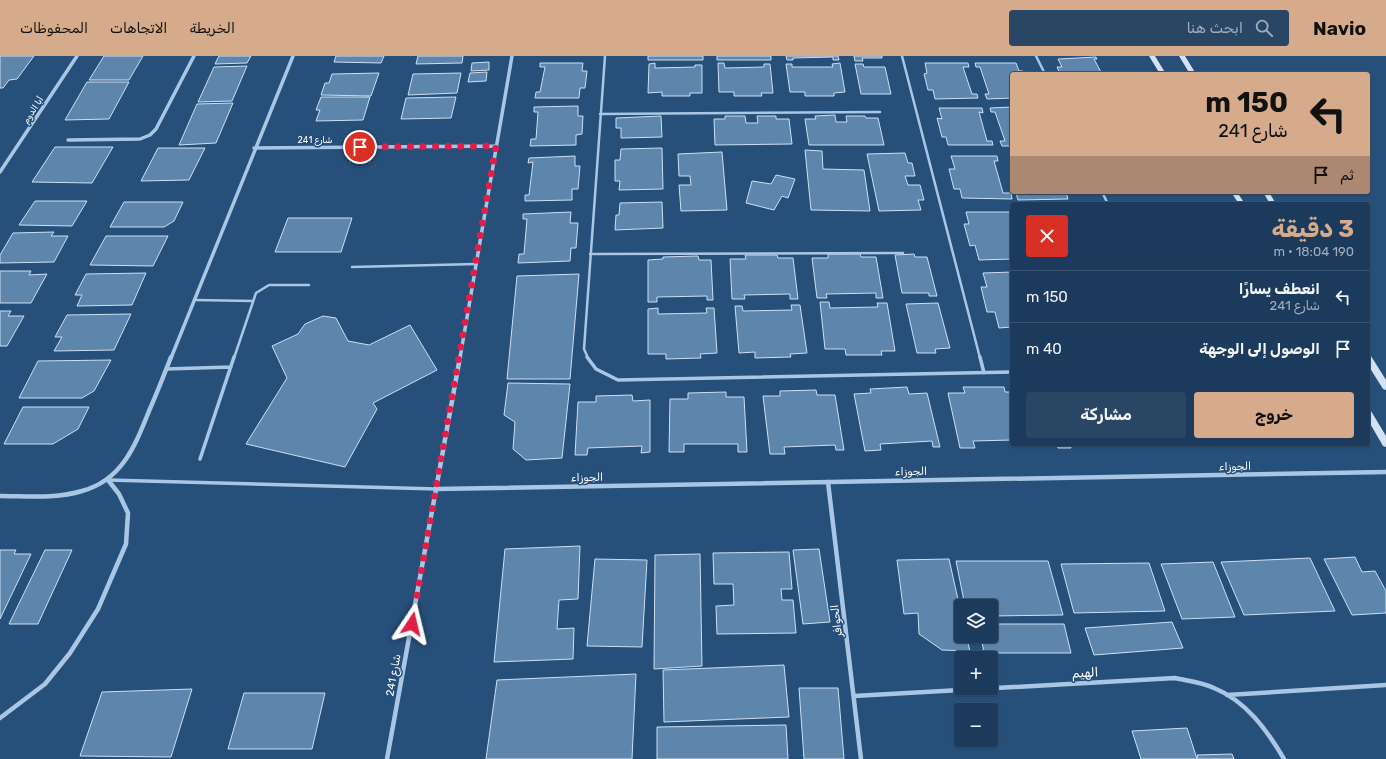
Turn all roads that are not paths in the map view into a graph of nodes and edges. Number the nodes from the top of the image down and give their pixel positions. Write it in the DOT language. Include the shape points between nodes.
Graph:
graph roads {
  1 [pos="77,56"];
  2 [pos="194,56"];
  3 [pos="293,56"];
  4 [pos="512,56"];
  5 [pos="605,56"];
  6 [pos="902,56"];
  7 [pos="1036,56"];
  8 [pos="1152,56"];
  9 [pos="1182,56"];
  10 [pos="1044,72"];
  11 [pos="1162,72"];
  12 [pos="1192,72"];
  13 [pos="880,112"];
  14 [pos="600,114"];
  15 [pos="68,140"];
  16 [pos="496,146"];
  17 [pos="254,148"];
  18 [pos="0,172"];
  19 [pos="903,253"];
  20 [pos="590,254"];
  21 [pos="476,264"];
  22 [pos="352,267"];
  23 [pos="309,285"];
  24 [pos="194,300"];
  25 [pos="253,301"];
  26 [pos="1370,361"];
  27 [pos="231,367"];
  28 [pos="166,369"];
  29 [pos="1010,372"];
  30 [pos="984,373"];
  31 [pos="1386,387"];
  32 [pos="1370,416"];
  33 [pos="1386,443"];
  34 [pos="200,459"];
  35 [pos="1386,472"];
  36 [pos="108,480"];
  37 [pos="828,482"];
  38 [pos="437,489"];
  39 [pos="0,496"];
  40 [pos="1386,685"];
  41 [pos="1227,695"];
  42 [pos="854,696"];
  43 [pos="0,718"];
  44 [pos="387,759"];
  45 [pos="861,759"];
  46 [pos="1284,759"];
  1 -- 18 [label="street, أبا الدوم"];
  2 -- 15 [label="street" via="156,129 150,135 135,140"];
  3 -- 17 [label="street"];
  4 -- 16 [label="street, شارع 241"];
  5 -- 14 [label="lane"];
  6 -- 30 [label="lane"];
  7 -- 10 [label="lane"];
  8 -- 11 [label="main road"];
  9 -- 12 [label="main road"];
  13 -- 14 [label="lane"];
  14 -- 20 [label="lane"];
  16 -- 17 [label="street, شارع 241"];
  16 -- 21 [label="street, شارع 241"];
  17 -- 24 [label="street"];
  19 -- 20 [label="lane"];
  20 -- 30 [label="lane" via="584,349 594,369 618,380"];
  21 -- 22 [label="lane"];
  21 -- 38 [label="street, شارع 241"];
  23 -- 25 [label="lane" via="269,285 256,293"];
  24 -- 25 [label="lane"];
  24 -- 28 [label="street"];
  25 -- 27 [label="lane"];
  26 -- 31 [label="main road"];
  27 -- 28 [label="lane"];
  27 -- 34 [label="lane"];
  28 -- 36 [label="street" via="136,444 123,465"];
  29 -- 30 [label="lane"];
  32 -- 33 [label="main road"];
  35 -- 37 [label="street, الجوزاء"];
  36 -- 38 [label="lane"];
  36 -- 39 [label="street" via="65,496"];
  36 -- 43 [label="street" via="119,494 128,513 126,544 98,609 70,653 45,684"];
  37 -- 38 [label="street, الجوزاء"];
  37 -- 42 [label="street, الحوافر"];
  38 -- 44 [label="street, شارع 241"];
  40 -- 41 [label="street"];
  41 -- 42 [label="street, الهيم" via="1201,683 1175,678"];
  41 -- 46 [label="street, الهيم" via="1251,713 1272,736"];
  42 -- 45 [label="street, الحوافر"];
}
